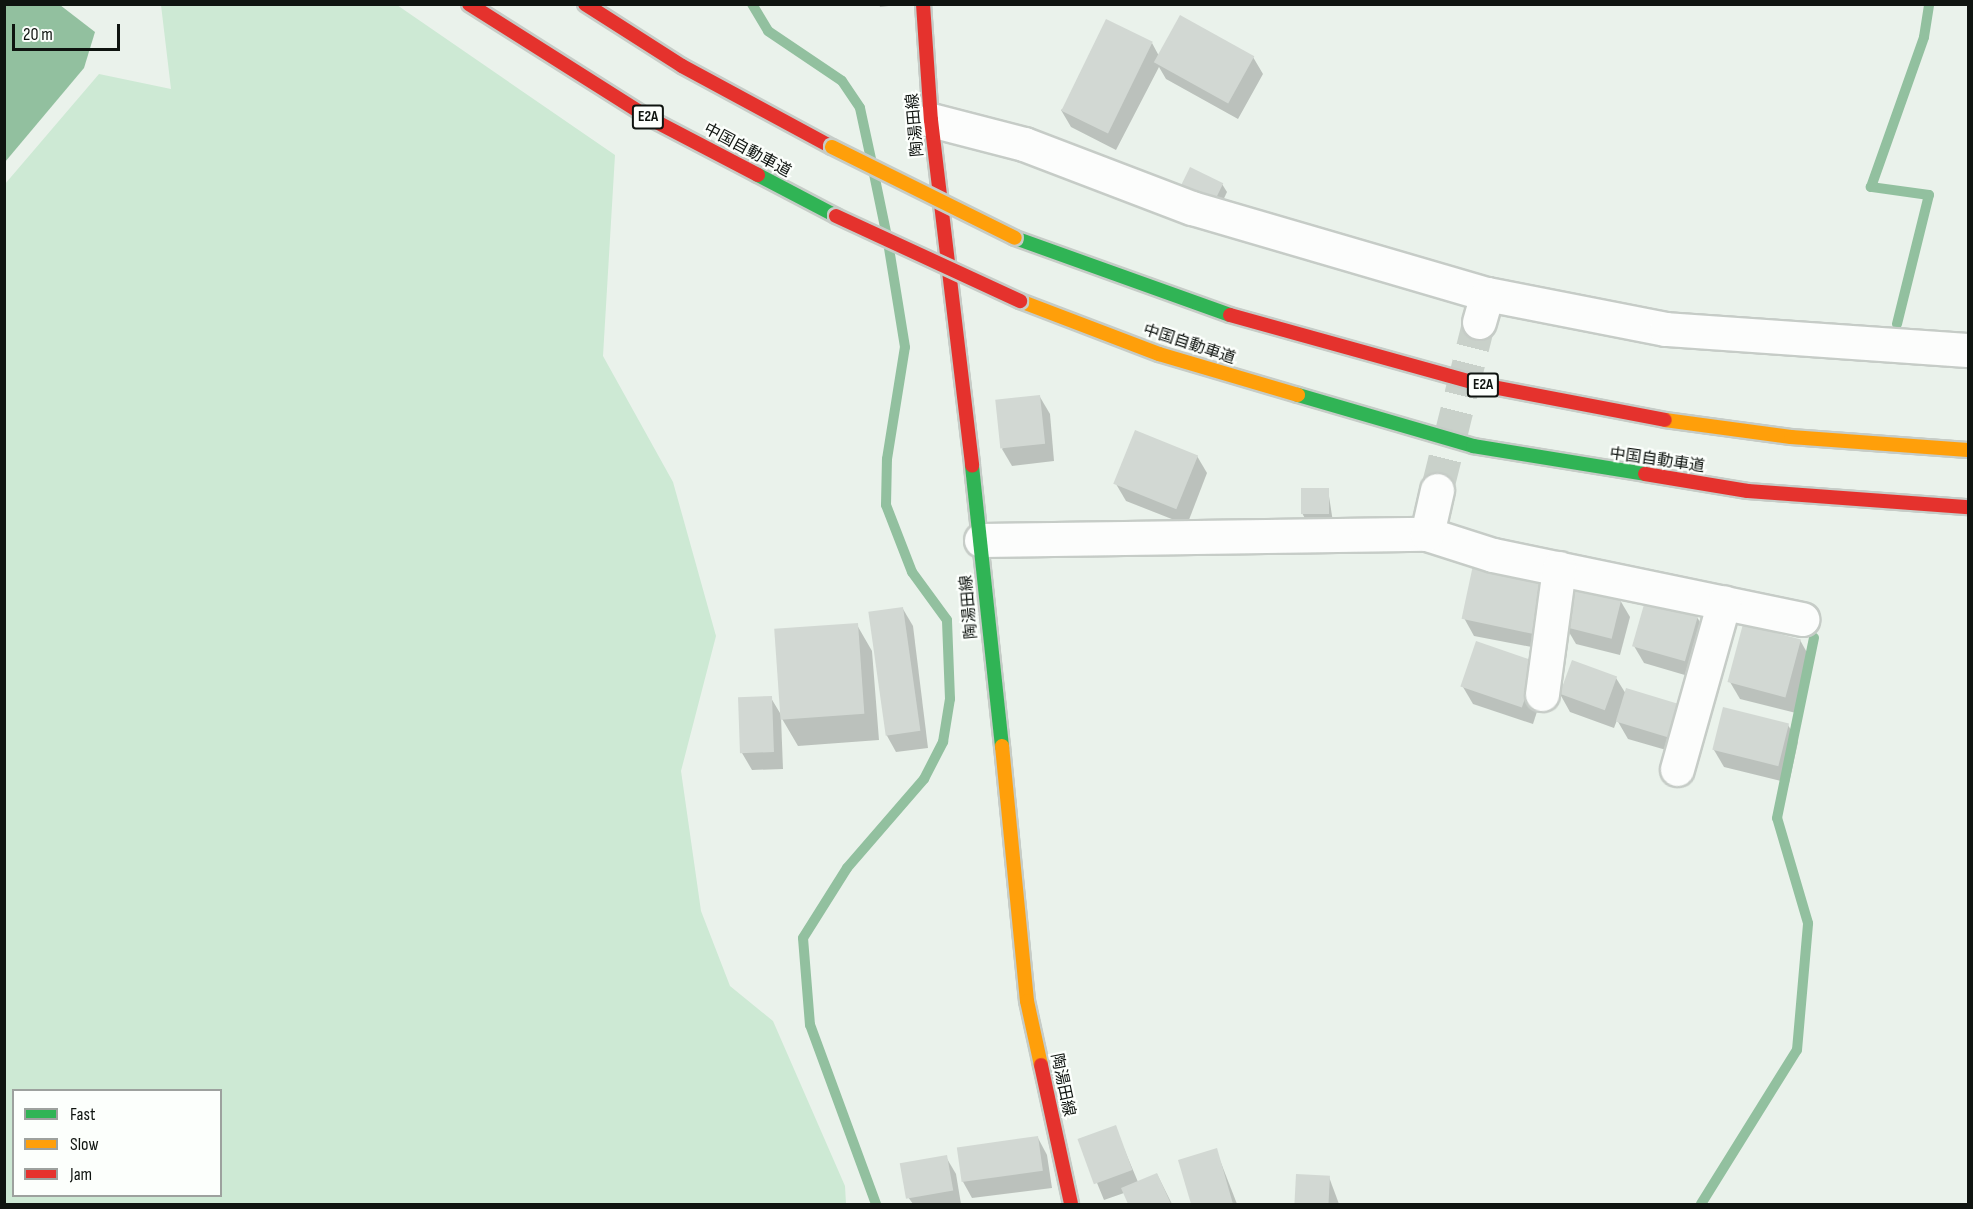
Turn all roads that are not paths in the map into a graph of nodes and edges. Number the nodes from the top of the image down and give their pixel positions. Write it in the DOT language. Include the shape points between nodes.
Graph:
graph roads {
  1 [pos="469,4"];
  2 [pos="585,4"];
  3 [pos="923,4"];
  4 [pos="931,120"];
  5 [pos="1968,351"];
  6 [pos="1968,450"];
  7 [pos="1437,489"];
  8 [pos="1968,507"];
  9 [pos="1427,534"];
  10 [pos="981,540"];
  11 [pos="1559,568"];
  12 [pos="1724,602"];
  13 [pos="1802,619"];
  14 [pos="1542,694"];
  15 [pos="1677,769"];
  16 [pos="1071,1204"];
  1 -- 8 [label="main road, 中国自動車道 / E2A, bridge" via="649,118 836,216 1020,301 1170,357 1473,446 1748,491"];
  2 -- 6 [label="main road, E2A, bridge" via="682,66 832,147 1015,238 1167,295 1312,342 1482,385 1627,415 1791,437"];
  3 -- 4 [label="main road, 陶湯田線"];
  4 -- 5 [label="street" via="1024,144 1192,208 1483,308 1665,328"];
  4 -- 10 [label="main road, 陶湯田線"];
  7 -- 9 [label="street"];
  9 -- 10 [label="street"];
  9 -- 11 [label="street"];
  10 -- 16 [label="main road, 陶湯田線" via="1027,1001"];
  11 -- 12 [label="street"];
  11 -- 14 [label="street"];
  12 -- 13 [label="street"];
  12 -- 15 [label="street"];
}
